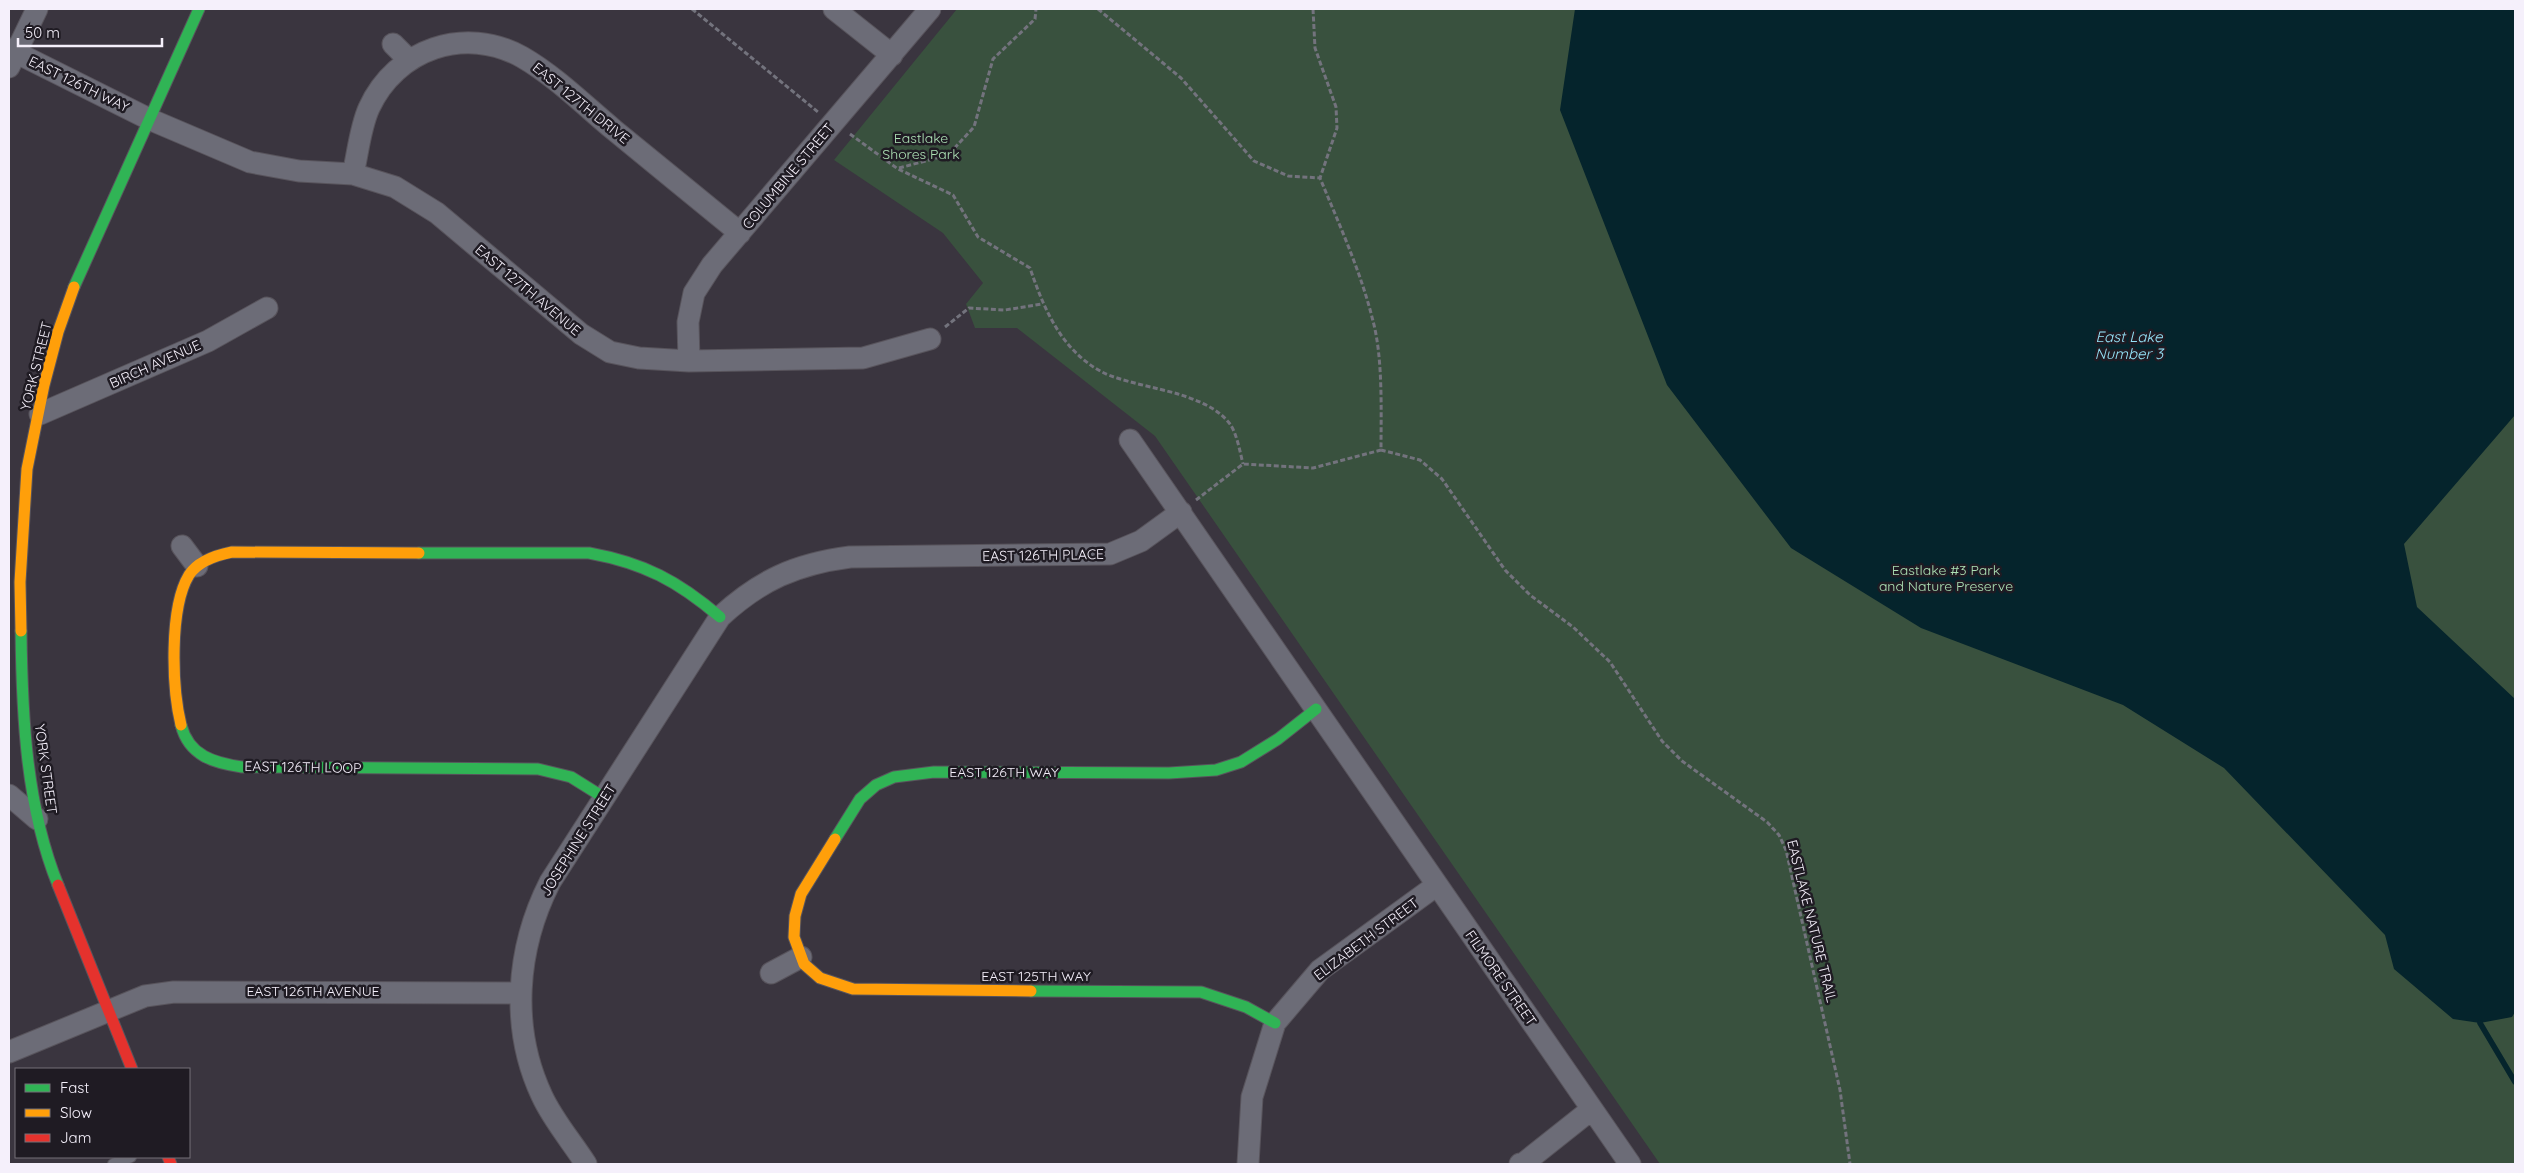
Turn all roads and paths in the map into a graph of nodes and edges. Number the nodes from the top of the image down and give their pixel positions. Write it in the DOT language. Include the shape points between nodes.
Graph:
graph roads {
  1 [pos="37,9"];
  2 [pos="199,9"];
  3 [pos="692,9"];
  4 [pos="834,9"];
  5 [pos="930,9"];
  6 [pos="1036,9"];
  7 [pos="1098,9"];
  8 [pos="1313,9"];
  9 [pos="393,44"];
  10 [pos="892,55"];
  11 [pos="11,56"];
  12 [pos="409,60"];
  13 [pos="149,119"];
  14 [pos="834,122"];
  15 [pos="898,169"];
  16 [pos="353,174"];
  17 [pos="1320,178"];
  18 [pos="740,233"];
  19 [pos="1042,304"];
  20 [pos="267,308"];
  21 [pos="930,339"];
  22 [pos="689,361"];
  23 [pos="40,414"];
  24 [pos="1130,440"];
  25 [pos="1381,450"];
  26 [pos="1243,464"];
  27 [pos="18,468"];
  28 [pos="1181,512"];
  29 [pos="182,546"];
  30 [pos="197,566"];
  31 [pos="720,617"];
  32 [pos="1316,709"];
  33 [pos="9,795"];
  34 [pos="604,797"];
  35 [pos="37,819"];
  36 [pos="1437,886"];
  37 [pos="801,957"];
  38 [pos="771,973"];
  39 [pos="521,993"];
  40 [pos="107,1011"];
  41 [pos="1275,1023"];
  42 [pos="9,1052"];
  43 [pos="132,1068"];
  44 [pos="1592,1109"];
  45 [pos="128,1158"];
  46 [pos="113,1164"];
  47 [pos="586,1164"];
  48 [pos="1248,1164"];
  49 [pos="1520,1164"];
  50 [pos="1630,1164"];
  51 [pos="1850,1164"];
  1 -- 11 [label="street"];
  2 -- 13 [label="street, YORK STREET"];
  3 -- 14 [label="path"];
  4 -- 10 [label="street"];
  5 -- 10 [label="street, COLUMBINE STREET"];
  6 -- 15 [label="path" via="1035,18 993,59 974,127 948,155"];
  7 -- 17 [label="path" via="1181,78 1254,161 1288,176"];
  8 -- 17 [label="path" via="1315,48 1336,107 1337,128"];
  9 -- 12 [label="street"];
  10 -- 14 [label="street, COLUMBINE STREET"];
  11 -- 13 [label="street, EAST 126TH WAY"];
  12 -- 16 [label="street, EAST 127TH DRIVE" via="396,70 368,110"];
  12 -- 18 [label="street, EAST 127TH DRIVE" via="436,47 462,42 495,45 520,55"];
  13 -- 16 [label="street, EAST 127TH AVENUE" via="264,166"];
  13 -- 23 [label="street, YORK STREET" via="81,269 58,332"];
  14 -- 15 [label="path"];
  14 -- 18 [label="street, COLUMBINE STREET"];
  15 -- 19 [label="path" via="953,195 978,237 1030,268"];
  16 -- 22 [label="street, EAST 127TH AVENUE" via="395,187 437,213 596,345 622,355"];
  17 -- 25 [label="path" via="1374,322"];
  18 -- 22 [label="street, COLUMBINE STREET" via="712,265 694,293 688,322"];
  19 -- 21 [label="path" via="1004,310 968,308"];
  19 -- 26 [label="path" via="1057,332 1102,372 1190,398 1216,411 1231,425"];
  20 -- 23 [label="street, BIRCH AVENUE" via="208,341"];
  21 -- 22 [label="street, EAST 127TH AVENUE" via="864,358"];
  23 -- 27 [label="street, YORK STREET"];
  24 -- 28 [label="street"];
  25 -- 26 [label="path" via="1313,468"];
  25 -- 51 [label="path, EASTLAKE NATURE TRAIL" via="1420,460 1442,479 1505,570 1610,662 1662,741 1682,761 1779,834 1786,850 1840,1090"];
  26 -- 28 [label="path"];
  27 -- 35 [label="street, YORK STREET" via="22,700"];
  28 -- 31 [label="street, EAST 126TH PLACE" via="1141,541 1110,554 850,557 818,561 762,584"];
  28 -- 32 [label="street"];
  29 -- 30 [label="street"];
  30 -- 31 [label="street, EAST 126TH LOOP" via="219,554 259,552 589,553 622,558 649,567 693,593"];
  30 -- 34 [label="street, EAST 126TH LOOP" via="183,588 176,614 176,708 181,732 190,746 208,760 242,768 538,769 571,777"];
  31 -- 34 [label="street, JOSEPHINE STREET"];
  32 -- 36 [label="street, FILMORE STREET"];
  32 -- 37 [label="street, EAST 126TH WAY" via="1241,762 1216,770 1169,773 934,772 896,775 881,781 860,799 801,894 794,937"];
  33 -- 35 [label="street"];
  34 -- 39 [label="street, JOSEPHINE STREET" via="539,903 523,962"];
  35 -- 40 [label="street, YORK STREET" via="53,872"];
  36 -- 41 [label="street, ELIZABETH STREET" via="1320,970"];
  36 -- 44 [label="street, FILMORE STREET"];
  37 -- 38 [label="street"];
  37 -- 41 [label="street, EAST 125TH WAY" via="812,973 820,978 853,989 1201,992 1246,1007"];
  39 -- 40 [label="street, EAST 126TH AVENUE" via="174,992 145,996"];
  39 -- 47 [label="street, JOSEPHINE STREET" via="523,1033 530,1067 543,1098"];
  40 -- 42 [label="street, EAST 126TH AVENUE"];
  40 -- 43 [label="street, YORK STREET"];
  41 -- 48 [label="street, ELIZABETH STREET" via="1252,1097"];
  44 -- 49 [label="street"];
  44 -- 50 [label="street, FILMORE STREET"];
  45 -- 46 [label="lane"];
}
